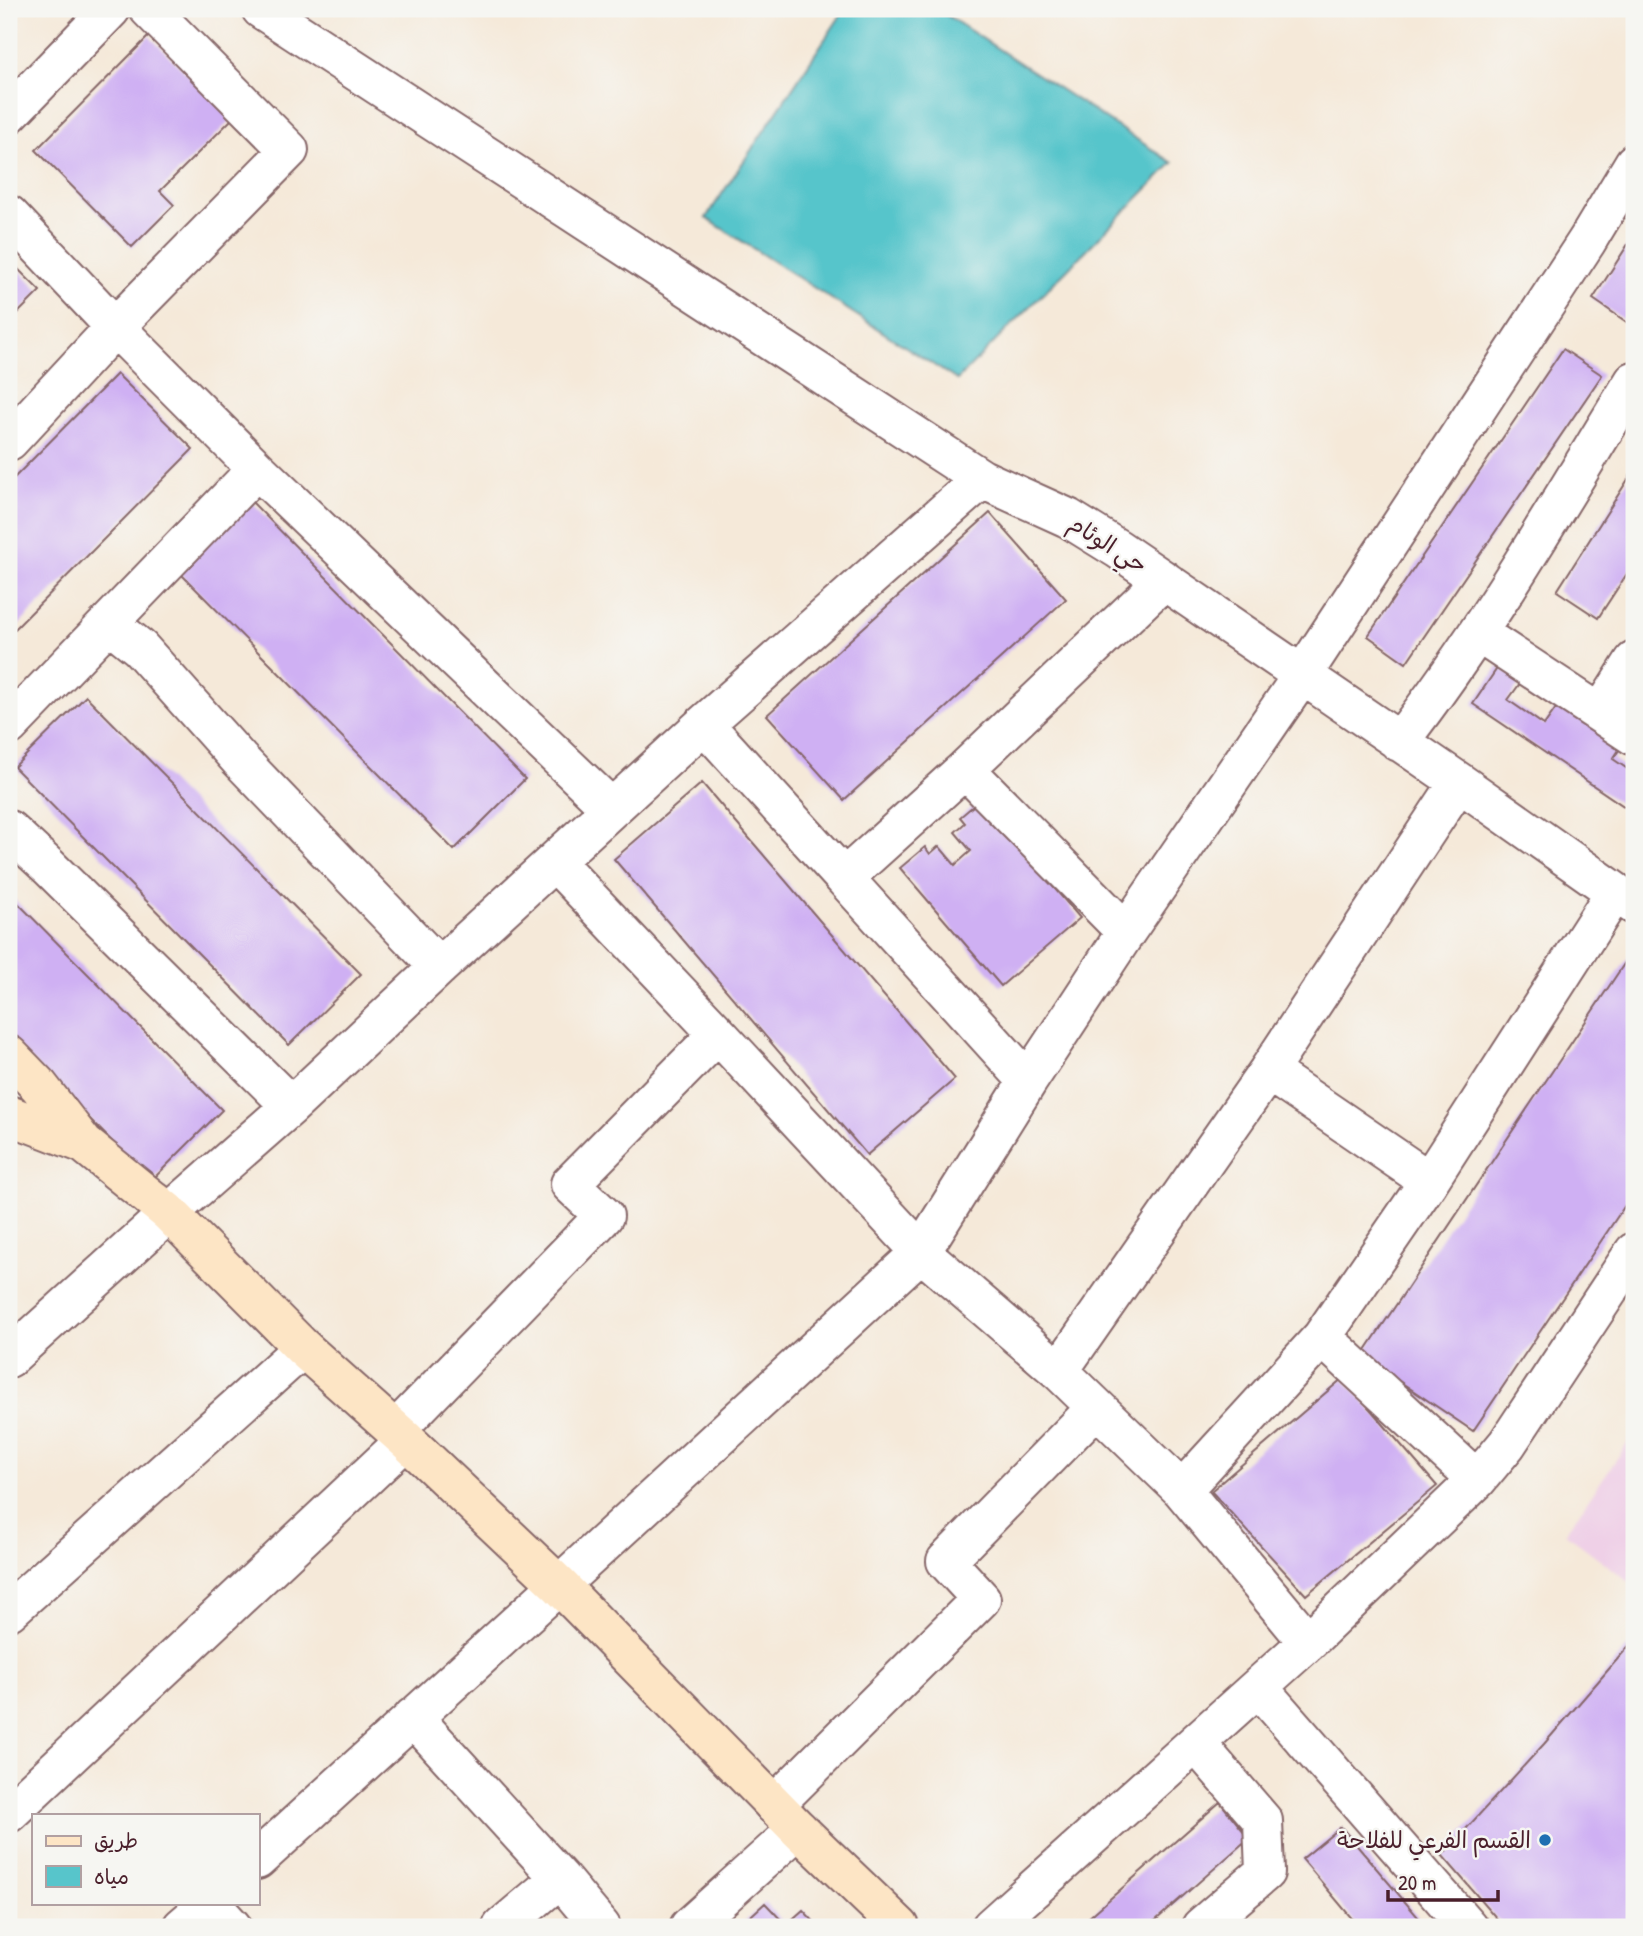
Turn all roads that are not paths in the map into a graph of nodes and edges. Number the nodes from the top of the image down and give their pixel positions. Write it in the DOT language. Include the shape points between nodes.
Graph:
graph roads {
  1 [pos="111,9"];
  2 [pos="149,9"];
  3 [pos="261,9"];
  4 [pos="9,114"];
  5 [pos="1634,163"];
  6 [pos="9,215"];
  7 [pos="115,327"];
  8 [pos="1634,381"];
  9 [pos="9,441"];
  10 [pos="257,469"];
  11 [pos="982,479"];
  12 [pos="1164,580"];
  13 [pos="109,623"];
  14 [pos="1478,633"];
  15 [pos="1634,661"];
  16 [pos="1303,674"];
  17 [pos="1601,713"];
  18 [pos="704,724"];
  19 [pos="9,726"];
  20 [pos="1634,736"];
  21 [pos="1399,742"];
  22 [pos="965,769"];
  23 [pos="1459,782"];
  24 [pos="611,808"];
  25 [pos="9,830"];
  26 [pos="555,862"];
  27 [pos="844,878"];
  28 [pos="1625,899"];
  29 [pos="1126,932"];
  30 [pos="439,967"];
  31 [pos="718,1034"];
  32 [pos="9,1055"];
  33 [pos="1268,1071"];
  34 [pos="1028,1081"];
  35 [pos="39,1086"];
  36 [pos="291,1106"];
  37 [pos="9,1114"];
  38 [pos="84,1143"];
  39 [pos="1429,1181"];
  40 [pos="170,1213"];
  41 [pos="921,1252"];
  42 [pos="1634,1252"];
  43 [pos="1322,1337"];
  44 [pos="303,1348"];
  45 [pos="9,1358"];
  46 [pos="1059,1371"];
  47 [pos="1096,1408"];
  48 [pos="400,1436"];
  49 [pos="1477,1480"];
  50 [pos="1182,1490"];
  51 [pos="559,1585"];
  52 [pos="9,1611"];
  53 [pos="1308,1642"];
  54 [pos="1258,1687"];
  55 [pos="413,1717"];
  56 [pos="1196,1743"];
  57 [pos="9,1813"];
  58 [pos="786,1817"];
  59 [pos="259,1858"];
  60 [pos="560,1878"];
  61 [pos="209,1904"];
  62 [pos="211,1904"];
  63 [pos="182,1927"];
  64 [pos="232,1927"];
  65 [pos="502,1927"];
  66 [pos="601,1927"];
  67 [pos="689,1927"];
  68 [pos="900,1927"];
  69 [pos="991,1927"];
  70 [pos="1201,1927"];
  71 [pos="1468,1927"];
  1 -- 4 [label="street"];
  2 -- 7 [label="street" via="289,150"];
  3 -- 11 [label="street, حي الوئام"];
  5 -- 16 [label="street"];
  6 -- 7 [label="street"];
  7 -- 9 [label="street"];
  7 -- 10 [label="street"];
  8 -- 14 [label="street"];
  10 -- 13 [label="street"];
  10 -- 24 [label="street"];
  11 -- 12 [label="street, حي الوئام" via="1068,518"];
  11 -- 18 [label="street"];
  12 -- 16 [label="street, حي الوئام"];
  12 -- 22 [label="street"];
  13 -- 19 [label="street"];
  13 -- 30 [label="street" via="140,648 239,759"];
  14 -- 17 [label="street"];
  14 -- 21 [label="street"];
  15 -- 17 [label="street"];
  16 -- 21 [label="street, حي الوئام"];
  16 -- 29 [label="street"];
  17 -- 20 [label="street"];
  18 -- 24 [label="street"];
  18 -- 27 [label="street"];
  21 -- 23 [label="street, حي الوئام"];
  22 -- 27 [label="street"];
  22 -- 29 [label="street"];
  23 -- 28 [label="street, حي الوئام"];
  23 -- 33 [label="street"];
  24 -- 26 [label="street"];
  25 -- 36 [label="street"];
  26 -- 30 [label="street"];
  26 -- 31 [label="street"];
  27 -- 34 [label="street"];
  28 -- 39 [label="street"];
  29 -- 34 [label="street"];
  30 -- 36 [label="street"];
  31 -- 41 [label="street"];
  31 -- 48 [label="street" via="570,1184 604,1216"];
  32 -- 35 [label="street"];
  33 -- 39 [label="street"];
  33 -- 46 [label="street"];
  34 -- 41 [label="street"];
  35 -- 37 [label="street"];
  35 -- 38 [label="street"];
  36 -- 40 [label="street"];
  37 -- 38 [label="street"];
  38 -- 40 [label="street"];
  39 -- 43 [label="street"];
  40 -- 44 [label="street"];
  40 -- 45 [label="street"];
  41 -- 46 [label="street"];
  41 -- 51 [label="street"];
  42 -- 49 [label="street" via="1507,1444"];
  43 -- 49 [label="street"];
  43 -- 50 [label="street"];
  44 -- 48 [label="street"];
  44 -- 52 [label="street"];
  46 -- 47 [label="street"];
  47 -- 50 [label="street"];
  47 -- 58 [label="street" via="946,1561 981,1599"];
  48 -- 51 [label="street"];
  48 -- 57 [label="street"];
  49 -- 53 [label="street"];
  50 -- 53 [label="street"];
  51 -- 55 [label="street"];
  51 -- 58 [label="street"];
  53 -- 54 [label="street"];
  54 -- 56 [label="street"];
  54 -- 71 [label="street"];
  55 -- 59 [label="street"];
  55 -- 60 [label="street"];
  56 -- 69 [label="street"];
  56 -- 70 [label="street" via="1263,1821 1265,1872"];
  58 -- 67 [label="street"];
  58 -- 68 [label="street"];
  60 -- 65 [label="street"];
  60 -- 66 [label="street"];
  61 -- 63 [label="street"];
  62 -- 64 [label="street"];
}
